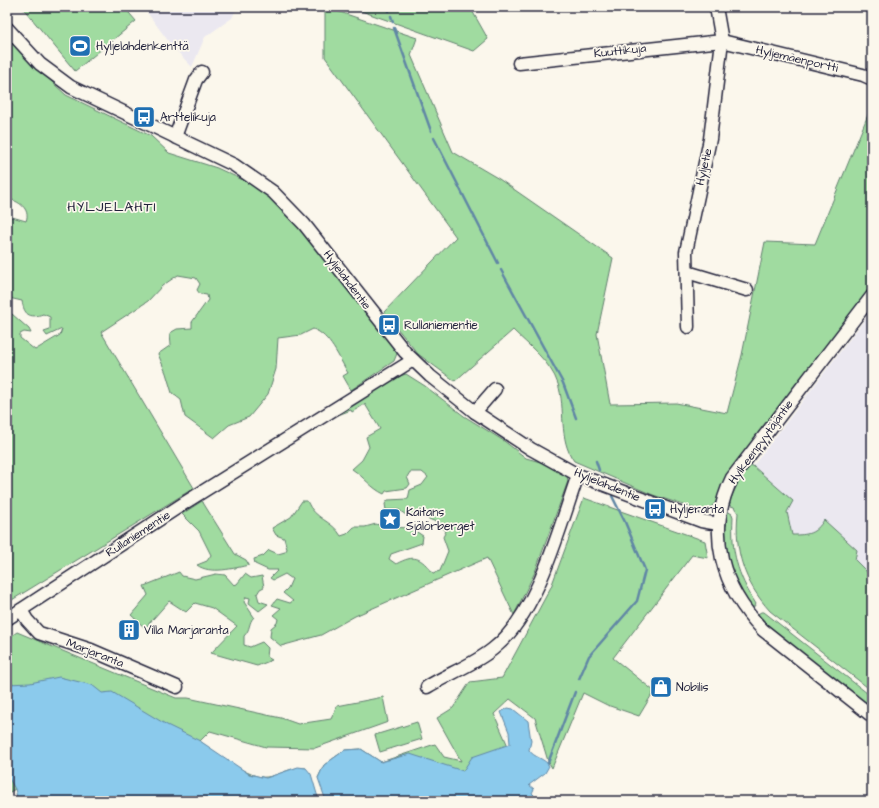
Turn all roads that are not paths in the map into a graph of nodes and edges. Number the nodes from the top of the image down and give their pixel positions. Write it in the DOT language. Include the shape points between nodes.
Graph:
graph roads {
  1 [pos="716,7"];
  2 [pos="7,28"];
  3 [pos="722,42"];
  4 [pos="519,63"];
  5 [pos="202,72"];
  6 [pos="872,79"];
  7 [pos="175,137"];
  8 [pos="686,272"];
  9 [pos="747,290"];
  10 [pos="872,296"];
  11 [pos="688,327"];
  12 [pos="412,360"];
  13 [pos="495,389"];
  14 [pos="474,412"];
  15 [pos="578,475"];
  16 [pos="719,524"];
  17 [pos="21,610"];
  18 [pos="7,619"];
  19 [pos="177,687"];
  20 [pos="427,687"];
  21 [pos="872,716"];
  1 -- 3 [label="street, Hyljetie"];
  2 -- 7 [label="street, Hyljelahdentie" via="40,64 71,87"];
  3 -- 4 [label="street, Kuuttikuja"];
  3 -- 6 [label="street, Hyljemäenportti"];
  3 -- 8 [label="street, Hyljetie" via="710,139 686,252"];
  5 -- 7 [label="street" via="196,80"];
  7 -- 12 [label="street, Hyljelahdentie" via="234,164 261,182 285,203"];
  8 -- 9 [label="street"];
  8 -- 11 [label="street, Hyljetie"];
  10 -- 16 [label="street, Hylkeenpyytäjäntie" via="732,478 725,493"];
  12 -- 14 [label="street, Hyljelahdentie"];
  12 -- 17 [label="street, Rullaniementie" via="186,502"];
  13 -- 14 [label="street"];
  14 -- 15 [label="street, Hyljelahdentie" via="531,449"];
  15 -- 16 [label="street, Hyljelahdentie" via="701,521"];
  15 -- 20 [label="street" via="542,578 509,634 494,649 475,662"];
  16 -- 21 [label="street, Hylkeenpyytäjäntie" via="718,539 726,573 731,587 748,615 763,630"];
  17 -- 18 [label="street, Rullaniementie"];
  17 -- 19 [label="street, Marjaranta" via="40,633 91,650"];
}
